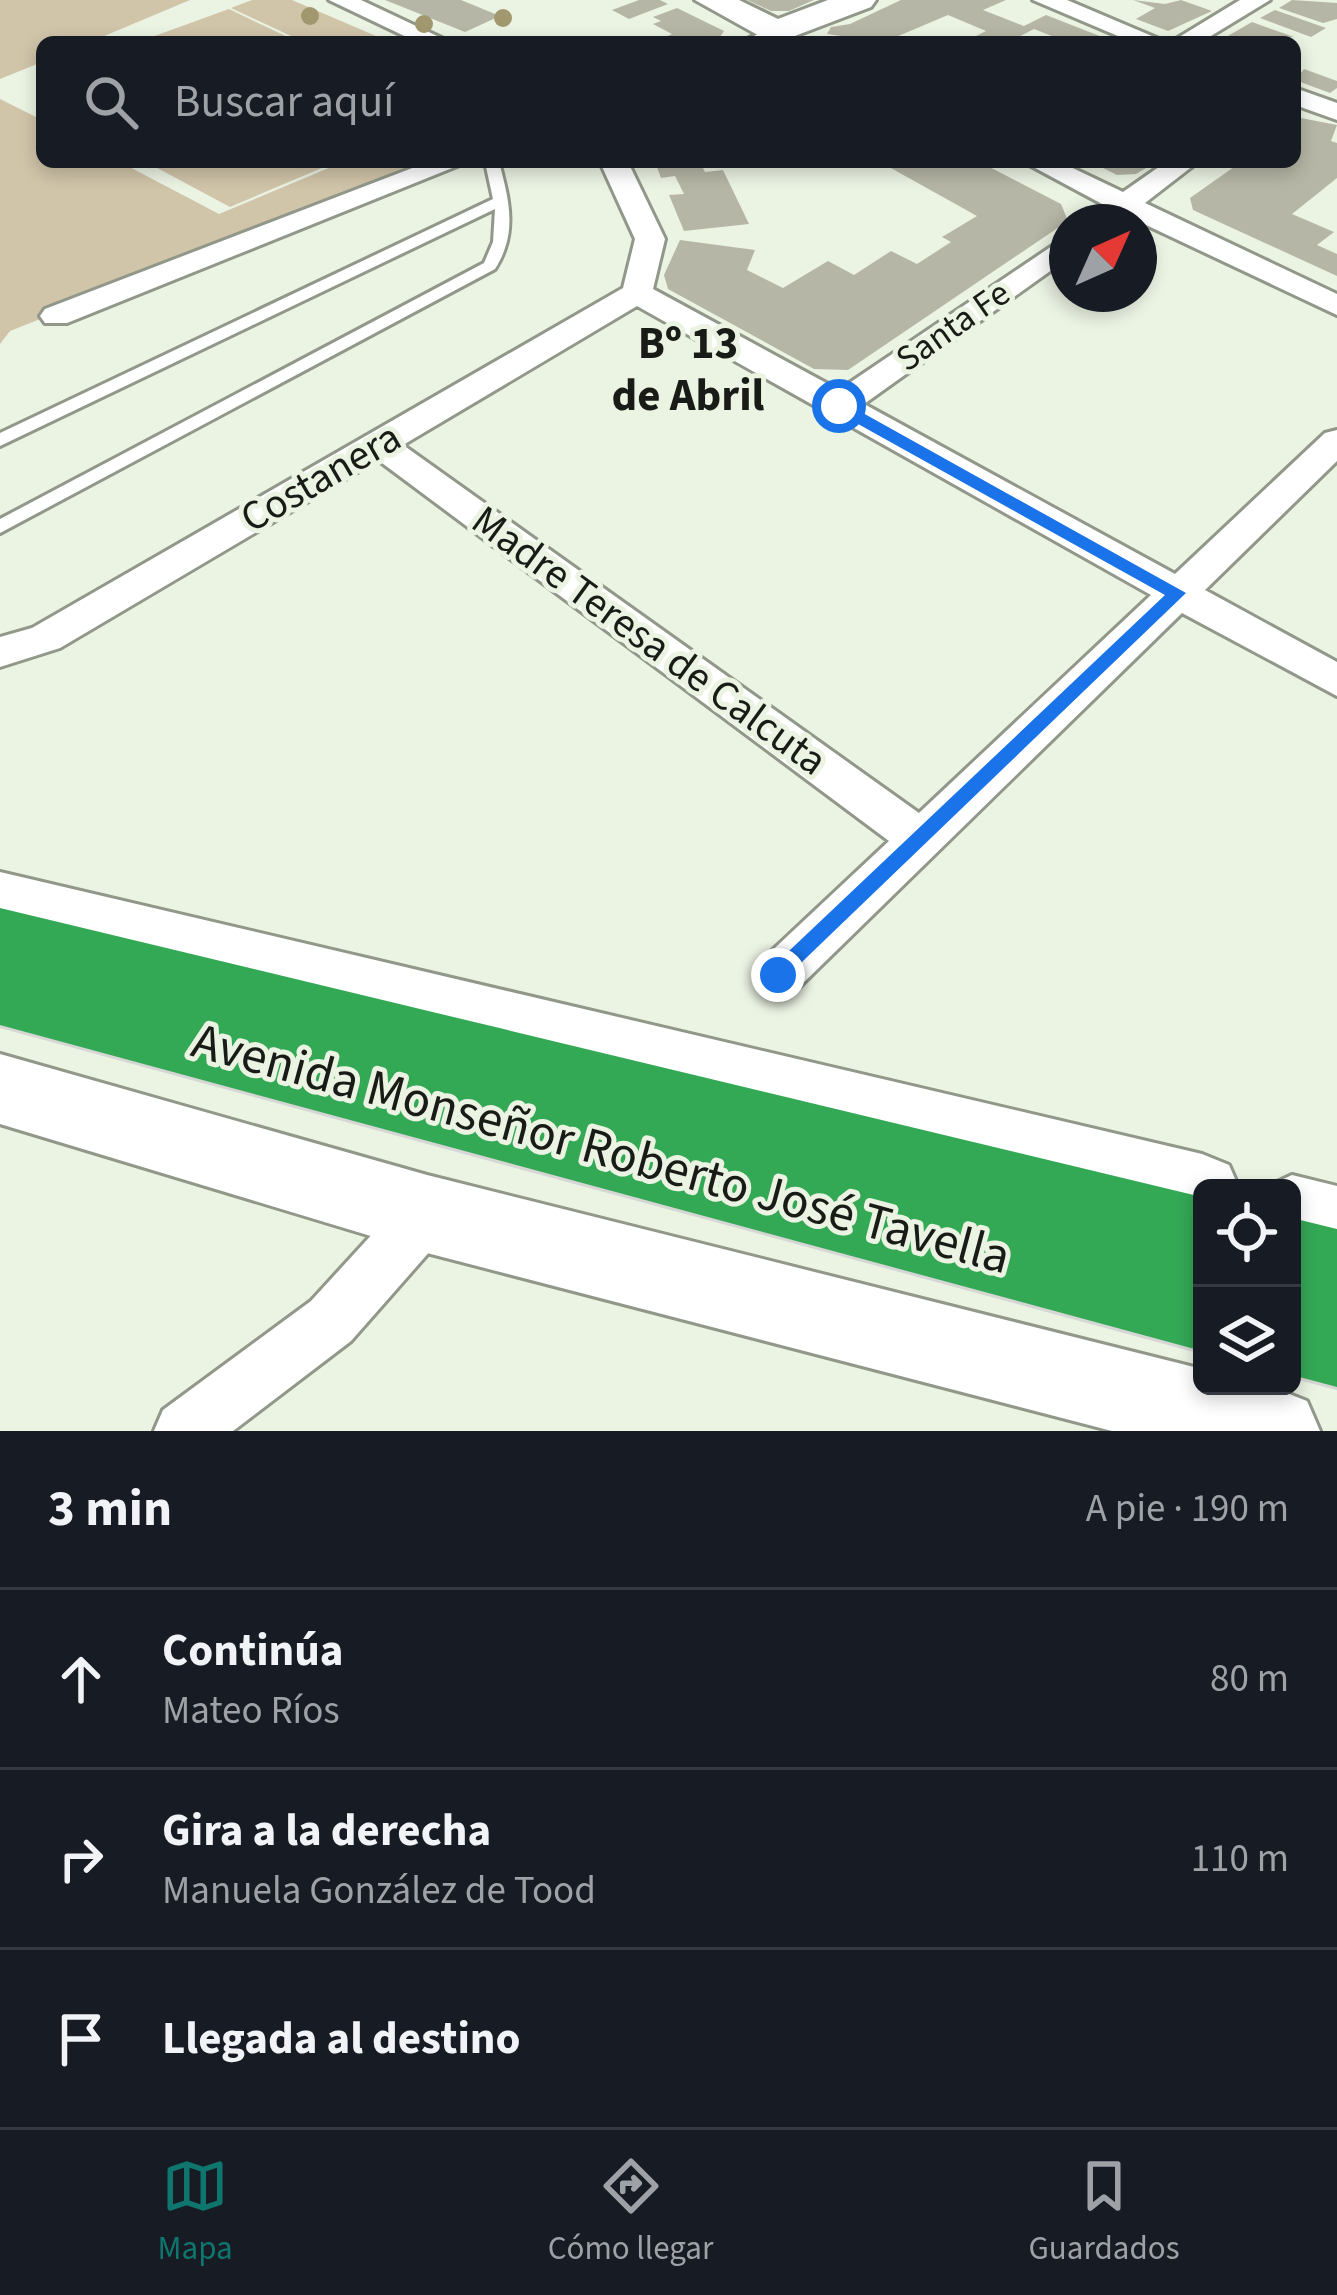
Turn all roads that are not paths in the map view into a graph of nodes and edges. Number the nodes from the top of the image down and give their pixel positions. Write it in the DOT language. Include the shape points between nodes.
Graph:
graph roads {
  1 [pos="341,0"];
  2 [pos="712,0"];
  3 [pos="859,0"];
  4 [pos="1045,0"];
  5 [pos="1258,0"];
  6 [pos="424,36"];
  7 [pos="770,36"];
  8 [pos="781,36"];
  9 [pos="1138,36"];
  10 [pos="1194,36"];
  11 [pos="1301,98"];
  12 [pos="1337,112"];
  13 [pos="438,168"];
  14 [pos="494,168"];
  15 [pos="617,168"];
  16 [pos="1047,168"];
  17 [pos="1176,168"];
  18 [pos="502,200"];
  19 [pos="1099,204"];
  20 [pos="1125,204"];
  21 [pos="1157,232"];
  22 [pos="1049,258"];
  23 [pos="637,293"];
  24 [pos="1337,306"];
  25 [pos="56,316"];
  26 [pos="839,406"];
  27 [pos="0,440"];
  28 [pos="1337,441"];
  29 [pos="379,444"];
  30 [pos="0,527"];
  31 [pos="1177,593"];
  32 [pos="0,652"];
  33 [pos="1337,681"];
  34 [pos="919,838"];
  35 [pos="0,901"];
  36 [pos="0,941"];
  37 [pos="778,975"];
  38 [pos="0,991"];
  39 [pos="0,1089"];
  40 [pos="1193,1190"];
  41 [pos="428,1214"];
  42 [pos="1301,1216"];
  43 [pos="1337,1225"];
  44 [pos="1193,1238"];
  45 [pos="1301,1264"];
  46 [pos="1337,1273"];
  47 [pos="1193,1304"];
  48 [pos="1301,1332"];
  49 [pos="1337,1341"];
  50 [pos="184,1431"];
  51 [pos="1277,1431"];
  1 -- 6 [label="street"];
  2 -- 7 [label="street"];
  3 -- 8 [label="street"];
  4 -- 9 [label="street"];
  5 -- 10 [label="street"];
  11 -- 12 [label="street"];
  13 -- 25 [label="street"];
  14 -- 18 [label="lane"];
  15 -- 23 [label="street" via="650,239"];
  16 -- 19 [label="street"];
  17 -- 20 [label="street"];
  18 -- 27 [label="lane"];
  18 -- 30 [label="lane" via="500,253 490,266"];
  21 -- 24 [label="street"];
  22 -- 26 [label="street, Santa Fe"];
  23 -- 26 [label="street"];
  23 -- 29 [label="street, Costanera"];
  26 -- 31 [label="street"];
  28 -- 31 [label="street"];
  29 -- 32 [label="street, Costanera" via="46,638"];
  29 -- 34 [label="street, Madre Teresa de Calcuta"];
  31 -- 33 [label="street"];
  31 -- 34 [label="street"];
  34 -- 37 [label="street"];
  35 -- 40 [label="street"];
  36 -- 44 [label="highway, Avenida Monseñor Roberto José Tavella"];
  38 -- 47 [label="highway, Avenida Monseñor Roberto José Tavella"];
  39 -- 41 [label="street"];
  41 -- 50 [label="street" via="331,1321"];
  41 -- 51 [label="street"];
  42 -- 43 [label="street"];
  45 -- 46 [label="highway"];
  48 -- 49 [label="highway"];
}
